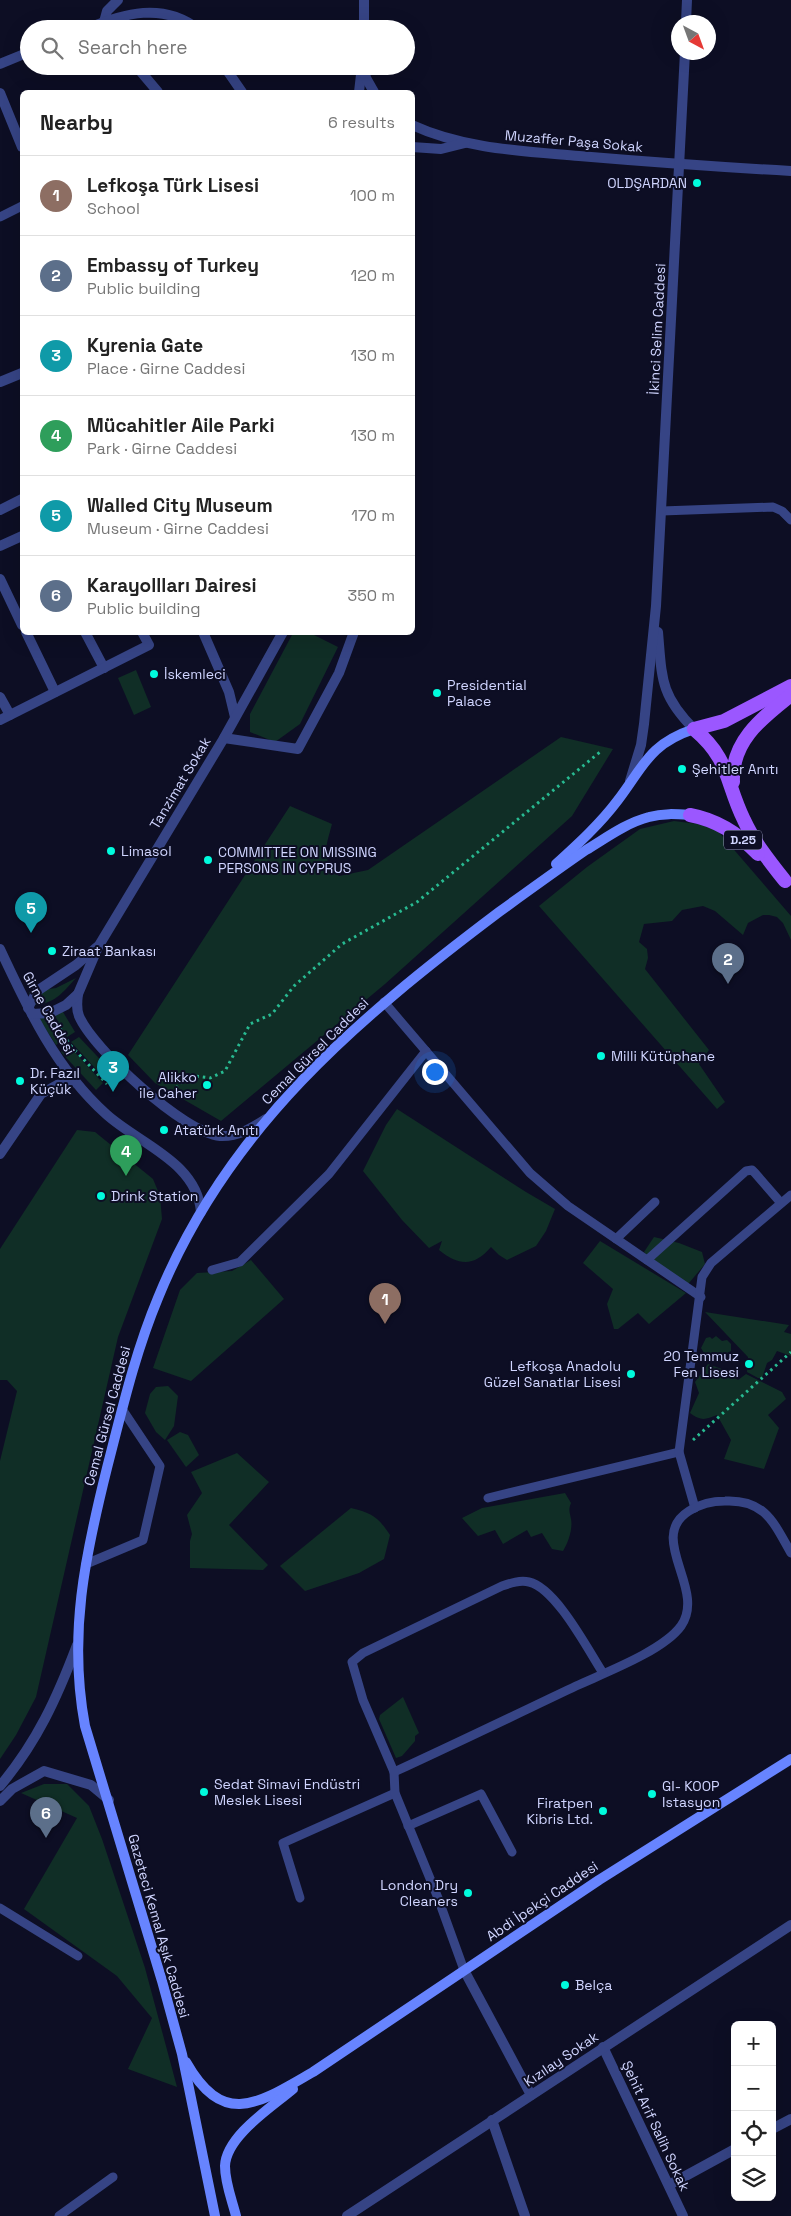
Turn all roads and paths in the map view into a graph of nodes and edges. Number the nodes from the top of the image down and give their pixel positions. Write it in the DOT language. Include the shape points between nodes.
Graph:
graph roads {
  1 [pos="118,0"];
  2 [pos="364,0"];
  3 [pos="687,0"];
  4 [pos="686,15"];
  5 [pos="106,20"];
  6 [pos="126,20"];
  7 [pos="183,20"];
  8 [pos="364,20"];
  9 [pos="20,56"];
  10 [pos="685,60"];
  11 [pos="0,64"];
  12 [pos="144,75"];
  13 [pos="230,75"];
  14 [pos="362,75"];
  15 [pos="365,75"];
  16 [pos="156,90"];
  17 [pos="241,90"];
  18 [pos="359,90"];
  19 [pos="373,90"];
  20 [pos="0,93"];
  21 [pos="415,126"];
  22 [pos="20,142"];
  23 [pos="466,143"];
  24 [pos="415,148"];
  25 [pos="680,165"];
  26 [pos="791,171"];
  27 [pos="20,207"];
  28 [pos="0,217"];
  29 [pos="20,373"];
  30 [pos="0,382"];
  31 [pos="20,500"];
  32 [pos="0,510"];
  33 [pos="662,511"];
  34 [pos="791,520"];
  35 [pos="20,537"];
  36 [pos="0,546"];
  37 [pos="0,579"];
  38 [pos="656,606"];
  39 [pos="20,621"];
  40 [pos="27,635"];
  41 [pos="87,635"];
  42 [pos="144,635"];
  43 [pos="204,635"];
  44 [pos="281,635"];
  45 [pos="353,635"];
  46 [pos="104,668"];
  47 [pos="791,686"];
  48 [pos="55,692"];
  49 [pos="791,695"];
  50 [pos="0,697"];
  51 [pos="5,717"];
  52 [pos="235,717"];
  53 [pos="694,729"];
  54 [pos="224,738"];
  55 [pos="600,752"];
  56 [pos="628,784"];
  57 [pos="733,787"];
  58 [pos="690,815"];
  59 [pos="788,885"];
  60 [pos="524,894"];
  61 [pos="98,946"];
  62 [pos="0,949"];
  63 [pos="78,994"];
  64 [pos="384,1002"];
  65 [pos="30,1011"];
  66 [pos="50,1013"];
  67 [pos="426,1051"];
  68 [pos="74,1082"];
  69 [pos="107,1084"];
  70 [pos="172,1093"];
  71 [pos="266,1119"];
  72 [pos="0,1154"];
  73 [pos="791,1194"];
  74 [pos="655,1202"];
  75 [pos="781,1203"];
  76 [pos="201,1212"];
  77 [pos="616,1238"];
  78 [pos="647,1260"];
  79 [pos="212,1270"];
  80 [pos="701,1297"];
  81 [pos="791,1352"];
  82 [pos="122,1409"];
  83 [pos="680,1452"];
  84 [pos="488,1498"];
  85 [pos="695,1508"];
  86 [pos="791,1553"];
  87 [pos="86,1564"];
  88 [pos="77,1645"];
  89 [pos="603,1673"];
  90 [pos="791,1759"];
  91 [pos="394,1772"];
  92 [pos="0,1785"];
  93 [pos="395,1793"];
  94 [pos="109,1800"];
  95 [pos="0,1801"];
  96 [pos="408,1826"];
  97 [pos="512,1852"];
  98 [pos="300,1898"];
  99 [pos="0,1908"];
  100 [pos="791,1926"];
  101 [pos="78,1956"];
  102 [pos="464,1970"];
  103 [pos="603,2047"];
  104 [pos="182,2054"];
  105 [pos="313,2072"];
  106 [pos="531,2095"];
  107 [pos="791,2119"];
  108 [pos="492,2120"];
  109 [pos="776,2127"];
  110 [pos="731,2151"];
  111 [pos="113,2177"];
  112 [pos="669,2185"];
  113 [pos="59,2216"];
  114 [pos="215,2216"];
  115 [pos="236,2216"];
  116 [pos="347,2216"];
  117 [pos="525,2216"];
  118 [pos="683,2216"];
  1 -- 5 [label="street" via="107,11"];
  2 -- 8 [label="street"];
  3 -- 4 [label="street"];
  6 -- 7 [label="street" via="159,12"];
  9 -- 11 [label="street"];
  10 -- 25 [label="street, İkinci Selim Caddesi"];
  12 -- 16 [label="street"];
  13 -- 17 [label="street"];
  14 -- 18 [label="street"];
  15 -- 19 [label="street"];
  20 -- 22 [label="street"];
  21 -- 23 [label="street"];
  23 -- 24 [label="street" via="441,149"];
  23 -- 25 [label="street, Muzaffer Paşa Sokak" via="517,151"];
  25 -- 26 [label="street, Muzaffer Paşa Sokak"];
  25 -- 33 [label="street, İkinci Selim Caddesi"];
  27 -- 28 [label="lane"];
  29 -- 30 [label="street"];
  31 -- 32 [label="street"];
  33 -- 34 [label="lane" via="773,507"];
  33 -- 38 [label="street, İkinci Selim Caddesi"];
  35 -- 36 [label="street"];
  37 -- 39 [label="street"];
  38 -- 53 [label="street, İkinci Selim Caddesi" via="664,686 676,709"];
  38 -- 56 [label="street, İkinci Selim Caddesi" via="641,745"];
  40 -- 48 [label="street"];
  41 -- 46 [label="street"];
  42 -- 46 [label="street" via="149,645"];
  43 -- 52 [label="street" via="229,692"];
  44 -- 52 [label="street, Tanzimat Sokak"];
  45 -- 54 [label="street" via="339,673 298,749"];
  46 -- 48 [label="street"];
  47 -- 53 [label="main road" via="724,721"];
  48 -- 51 [label="street"];
  49 -- 57 [label="main road" via="758,723 741,743 734,764"];
  50 -- 51 [label="street"];
  52 -- 54 [label="street, Tanzimat Sokak"];
  53 -- 56 [label="main road, Cemal Gürsel Caddesi" via="659,746"];
  53 -- 57 [label="main road" via="720,756"];
  54 -- 61 [label="street, Tanzimat Sokak"];
  55 -- 70 [label="path" via="417,902 342,944 294,986 272,1014 250,1024 225,1071 210,1078 188,1075"];
  56 -- 60 [label="main road, Cemal Gürsel Caddesi" via="594,828"];
  57 -- 59 [label="main road" via="748,828"];
  58 -- 59 [label="main road, D.25" via="714,821 733,832"];
  58 -- 60 [label="main road, Cemal Gürsel Caddesi / D.25" via="664,814 633,823 594,845"];
  60 -- 64 [label="main road, Cemal Gürsel Caddesi / D.25"];
  61 -- 63 [label="street, Tanzimat Sokak"];
  61 -- 65 [label="street, Tanzimat Sokak" via="37,991"];
  62 -- 65 [label="street, Girne Caddesi"];
  63 -- 66 [label="street"];
  63 -- 71 [label="street, Girne Caddesi" via="76,1008 79,1017 97,1042 122,1069 177,1116 219,1136 241,1133"];
  64 -- 67 [label="lane"];
  64 -- 71 [label="main road, Cemal Gürsel Caddesi / D.25" via="309,1072"];
  65 -- 66 [label="street"];
  65 -- 68 [label="street, Girne Caddesi"];
  66 -- 69 [label="path" via="70,1045"];
  67 -- 77 [label="lane" via="530,1173 568,1206"];
  67 -- 79 [label="lane" via="329,1174 240,1262"];
  68 -- 72 [label="street" via="57,1085 41,1094"];
  68 -- 76 [label="street, Girne Caddesi" via="108,1116 174,1163 195,1187"];
  71 -- 76 [label="main road, Cemal Gürsel Caddesi / D.25" via="228,1168"];
  73 -- 75 [label="lane"];
  74 -- 77 [label="lane"];
  75 -- 78 [label="lane" via="756,1173 746,1171"];
  75 -- 80 [label="lane" via="711,1263 702,1277"];
  76 -- 82 [label="main road, Cemal Gürsel Caddesi / D.25" via="159,1294 137,1353"];
  77 -- 78 [label="lane"];
  78 -- 80 [label="lane"];
  80 -- 83 [label="lane"];
  81 -- 83 [label="path"];
  82 -- 87 [label="main road, Cemal Gürsel Caddesi / D.25"];
  82 -- 87 [label="lane" via="160,1466 143,1540"];
  83 -- 84 [label="lane"];
  83 -- 85 [label="lane"];
  85 -- 86 [label="lane" via="716,1501 753,1504 771,1519"];
  85 -- 89 [label="lane" via="681,1519 673,1536 673,1547 689,1602 688,1614 681,1626 662,1644"];
  87 -- 88 [label="main road, Cemal Gürsel Caddesi / D.25"];
  88 -- 92 [label="street" via="46,1720"];
  88 -- 94 [label="main road, Gazeteci Kemal Aşık Caddesi / D.25" via="85,1726"];
  89 -- 91 [label="lane"];
  89 -- 91 [label="lane" via="551,1595 538,1585 520,1581 485,1594 363,1653 352,1662 363,1700"];
  90 -- 102 [label="main road, Abdi İpekçi Caddesi / D.25"];
  91 -- 93 [label="lane"];
  93 -- 96 [label="lane"];
  93 -- 98 [label="lane" via="283,1843"];
  94 -- 95 [label="street" via="91,1785 44,1771 12,1789"];
  94 -- 104 [label="main road, Gazeteci Kemal Aşık Caddesi / D.25"];
  96 -- 97 [label="lane" via="481,1794"];
  96 -- 102 [label="lane"];
  99 -- 101 [label="lane"];
  100 -- 103 [label="street, Kızılay Sokak"];
  102 -- 105 [label="main road, Abdi İpekçi Caddesi / D.25"];
  102 -- 106 [label="street"];
  103 -- 106 [label="street, Kızılay Sokak"];
  103 -- 112 [label="street, Şehit Arif Salih Sokak"];
  104 -- 105 [label="main road, Abdi İpekçi Caddesi / D.25" via="197,2081 216,2099 226,2103 247,2103 264,2098"];
  104 -- 114 [label="main road, Gazeteci Kemal Aşık Caddesi"];
  105 -- 115 [label="main road, Abdi İpekçi Caddesi / D.25" via="236,2140 226,2159 228,2187"];
  106 -- 108 [label="street, Kızılay Sokak"];
  107 -- 109 [label="street"];
  108 -- 116 [label="street, Kızılay Sokak"];
  108 -- 117 [label="street"];
  110 -- 112 [label="street"];
  111 -- 113 [label="lane"];
  112 -- 118 [label="street, Şehit Arif Salih Sokak"];
}
